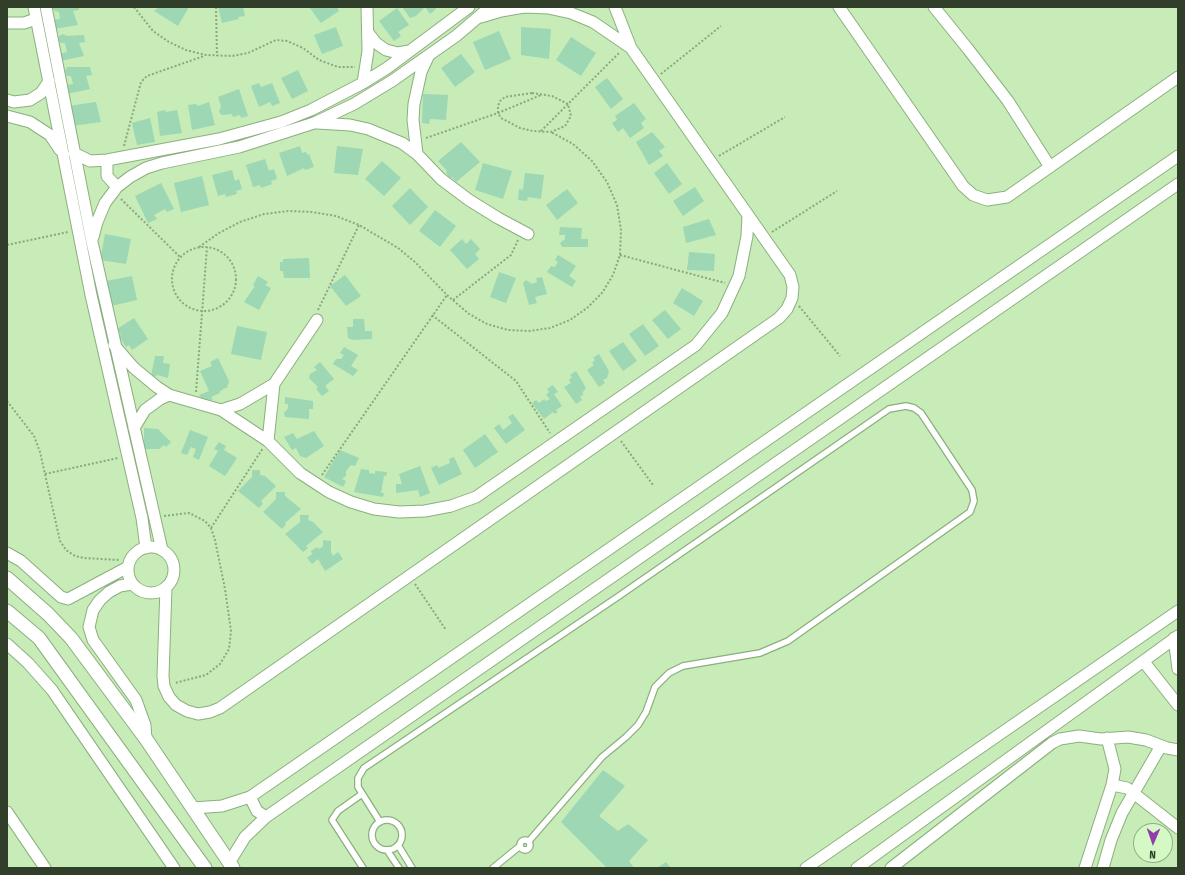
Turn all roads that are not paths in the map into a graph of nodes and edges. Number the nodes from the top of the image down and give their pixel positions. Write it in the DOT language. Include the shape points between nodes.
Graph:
graph roads {
  1 [pos="34,7"];
  2 [pos="46,7"];
  3 [pos="367,7"];
  4 [pos="469,7"];
  5 [pos="490,7"];
  6 [pos="615,7"];
  7 [pos="839,7"];
  8 [pos="934,7"];
  9 [pos="478,18"];
  10 [pos="36,20"];
  11 [pos="7,23"];
  12 [pos="446,26"];
  13 [pos="369,34"];
  14 [pos="456,36"];
  15 [pos="629,47"];
  16 [pos="409,51"];
  17 [pos="428,57"];
  18 [pos="1178,77"];
  19 [pos="48,81"];
  20 [pos="363,83"];
  21 [pos="7,100"];
  22 [pos="311,110"];
  23 [pos="7,116"];
  24 [pos="314,123"];
  25 [pos="68,154"];
  26 [pos="417,154"];
  27 [pos="1178,156"];
  28 [pos="107,160"];
  29 [pos="1050,167"];
  30 [pos="1178,184"];
  31 [pos="116,190"];
  32 [pos="748,215"];
  33 [pos="524,231"];
  34 [pos="92,242"];
  35 [pos="103,292"];
  36 [pos="91,296"];
  37 [pos="316,323"];
  38 [pos="114,345"];
  39 [pos="274,384"];
  40 [pos="170,395"];
  41 [pos="221,410"];
  42 [pos="134,428"];
  43 [pos="268,441"];
  44 [pos="146,548"];
  45 [pos="162,550"];
  46 [pos="7,553"];
  47 [pos="129,564"];
  48 [pos="7,578"];
  49 [pos="132,584"];
  50 [pos="166,588"];
  51 [pos="7,611"];
  52 [pos="1178,611"];
  53 [pos="1176,637"];
  54 [pos="7,644"];
  55 [pos="1144,662"];
  56 [pos="1178,669"];
  57 [pos="1178,706"];
  58 [pos="1107,738"];
  59 [pos="146,739"];
  60 [pos="1161,746"];
  61 [pos="1178,750"];
  62 [pos="1112,785"];
  63 [pos="1134,793"];
  64 [pos="362,794"];
  65 [pos="250,797"];
  66 [pos="1106,806"];
  67 [pos="192,808"];
  68 [pos="7,812"];
  69 [pos="1122,813"];
  70 [pos="266,817"];
  71 [pos="380,822"];
  72 [pos="1178,828"];
  73 [pos="398,845"];
  74 [pos="387,850"];
  75 [pos="228,866"];
  76 [pos="45,868"];
  77 [pos="174,868"];
  78 [pos="205,868"];
  79 [pos="363,868"];
  80 [pos="399,868"];
  81 [pos="412,868"];
  82 [pos="493,868"];
  83 [pos="806,868"];
  84 [pos="857,868"];
  85 [pos="891,868"];
  86 [pos="1085,868"];
  87 [pos="1103,868"];
  1 -- 10 [label="street"];
  2 -- 25 [label="street"];
  3 -- 13 [label="street"];
  4 -- 12 [label="street"];
  5 -- 9 [label="street"];
  6 -- 15 [label="street"];
  7 -- 29 [label="street" via="968,191 980,198 1007,197"];
  8 -- 29 [label="street" via="1004,96"];
  9 -- 14 [label="street"];
  9 -- 15 [label="street" via="516,8 548,8 571,13 593,22"];
  10 -- 11 [label="street"];
  10 -- 19 [label="street"];
  12 -- 14 [label="street"];
  12 -- 16 [label="street"];
  13 -- 16 [label="street" via="386,50 398,53"];
  13 -- 20 [label="street"];
  14 -- 17 [label="street"];
  15 -- 32 [label="street"];
  16 -- 20 [label="street"];
  17 -- 24 [label="street" via="354,104"];
  17 -- 26 [label="street" via="416,87 414,104"];
  18 -- 29 [label="street"];
  19 -- 21 [label="street" via="41,92 30,100"];
  19 -- 25 [label="street"];
  20 -- 22 [label="street"];
  22 -- 24 [label="street"];
  22 -- 28 [label="street" via="251,131"];
  23 -- 25 [label="street" via="30,122 50,135"];
  24 -- 26 [label="street" via="368,129 391,138"];
  24 -- 31 [label="street" via="239,146 146,168 130,177"];
  25 -- 28 [label="street" via="90,161"];
  25 -- 34 [label="street"];
  25 -- 36 [label="street" via="77,230"];
  26 -- 33 [label="street" via="441,179 469,200"];
  27 -- 65 [label="street"];
  28 -- 31 [label="street" via="107,176"];
  30 -- 70 [label="street"];
  31 -- 34 [label="street" via="105,203"];
  32 -- 43 [label="street" via="745,256 736,286 722,313 696,345 476,497 425,512 374,509 351,502 316,484 300,473"];
  32 -- 50 [label="street" via="790,275 793,286 792,298 788,309 780,318 220,708 198,714 186,711 176,705 164,686 162,676"];
  34 -- 35 [label="street"];
  35 -- 36 [label="street"];
  35 -- 38 [label="street"];
  36 -- 44 [label="street" via="142,518"];
  37 -- 39 [label="street"];
  38 -- 40 [label="street" via="134,368"];
  38 -- 42 [label="street"];
  39 -- 41 [label="street" via="246,401"];
  39 -- 43 [label="street"];
  40 -- 41 [label="street"];
  40 -- 42 [label="street" via="156,401 145,410"];
  41 -- 43 [label="street"];
  42 -- 45 [label="street"];
  44 -- 45 [label="street"];
  44 -- 47 [label="street" via="136,552"];
  45 -- 50 [label="street" via="170,558 173,568 172,578"];
  46 -- 47 [label="street" via="21,561 61,597 68,599"];
  47 -- 49 [label="street" via="128,573"];
  48 -- 59 [label="street" via="71,638"];
  49 -- 50 [label="street" via="148,593"];
  49 -- 59 [label="street" via="120,586 100,600 93,610 89,627 93,640 136,700"];
  51 -- 78 [label="street" via="40,638"];
  52 -- 83 [label="street"];
  53 -- 55 [label="street"];
  53 -- 56 [label="street"];
  54 -- 77 [label="street" via="28,662 52,690"];
  55 -- 57 [label="street"];
  55 -- 84 [label="street"];
  58 -- 60 [label="street" via="1146,740"];
  58 -- 62 [label="street" via="1115,769"];
  58 -- 85 [label="street" via="1070,737 1052,743"];
  59 -- 67 [label="street"];
  60 -- 61 [label="street"];
  60 -- 63 [label="street"];
  62 -- 63 [label="street" via="1127,788"];
  62 -- 66 [label="street"];
  63 -- 69 [label="street"];
  63 -- 72 [label="street"];
  64 -- 71 [label="lane"];
  64 -- 79 [label="lane" via="338,811 332,820"];
  64 -- 82 [label="lane" via="358,787 358,778 364,768 889,409 906,406 921,413 972,490 974,501 970,512 788,641 760,653 683,666 668,673 655,687 638,725 602,756 529,841 521,841 520,846"];
  65 -- 67 [label="street" via="222,806"];
  65 -- 70 [label="street" via="254,807"];
  66 -- 69 [label="street" via="1113,812"];
  66 -- 86 [label="street"];
  67 -- 75 [label="street"];
  68 -- 76 [label="street"];
  69 -- 87 [label="street"];
  70 -- 75 [label="street" via="245,837"];
  71 -- 73 [label="lane" via="392,821 400,827 402,836"];
  71 -- 74 [label="lane" via="372,830 372,840 378,848"];
  73 -- 74 [label="lane"];
  73 -- 81 [label="lane"];
  74 -- 80 [label="lane"];
}
